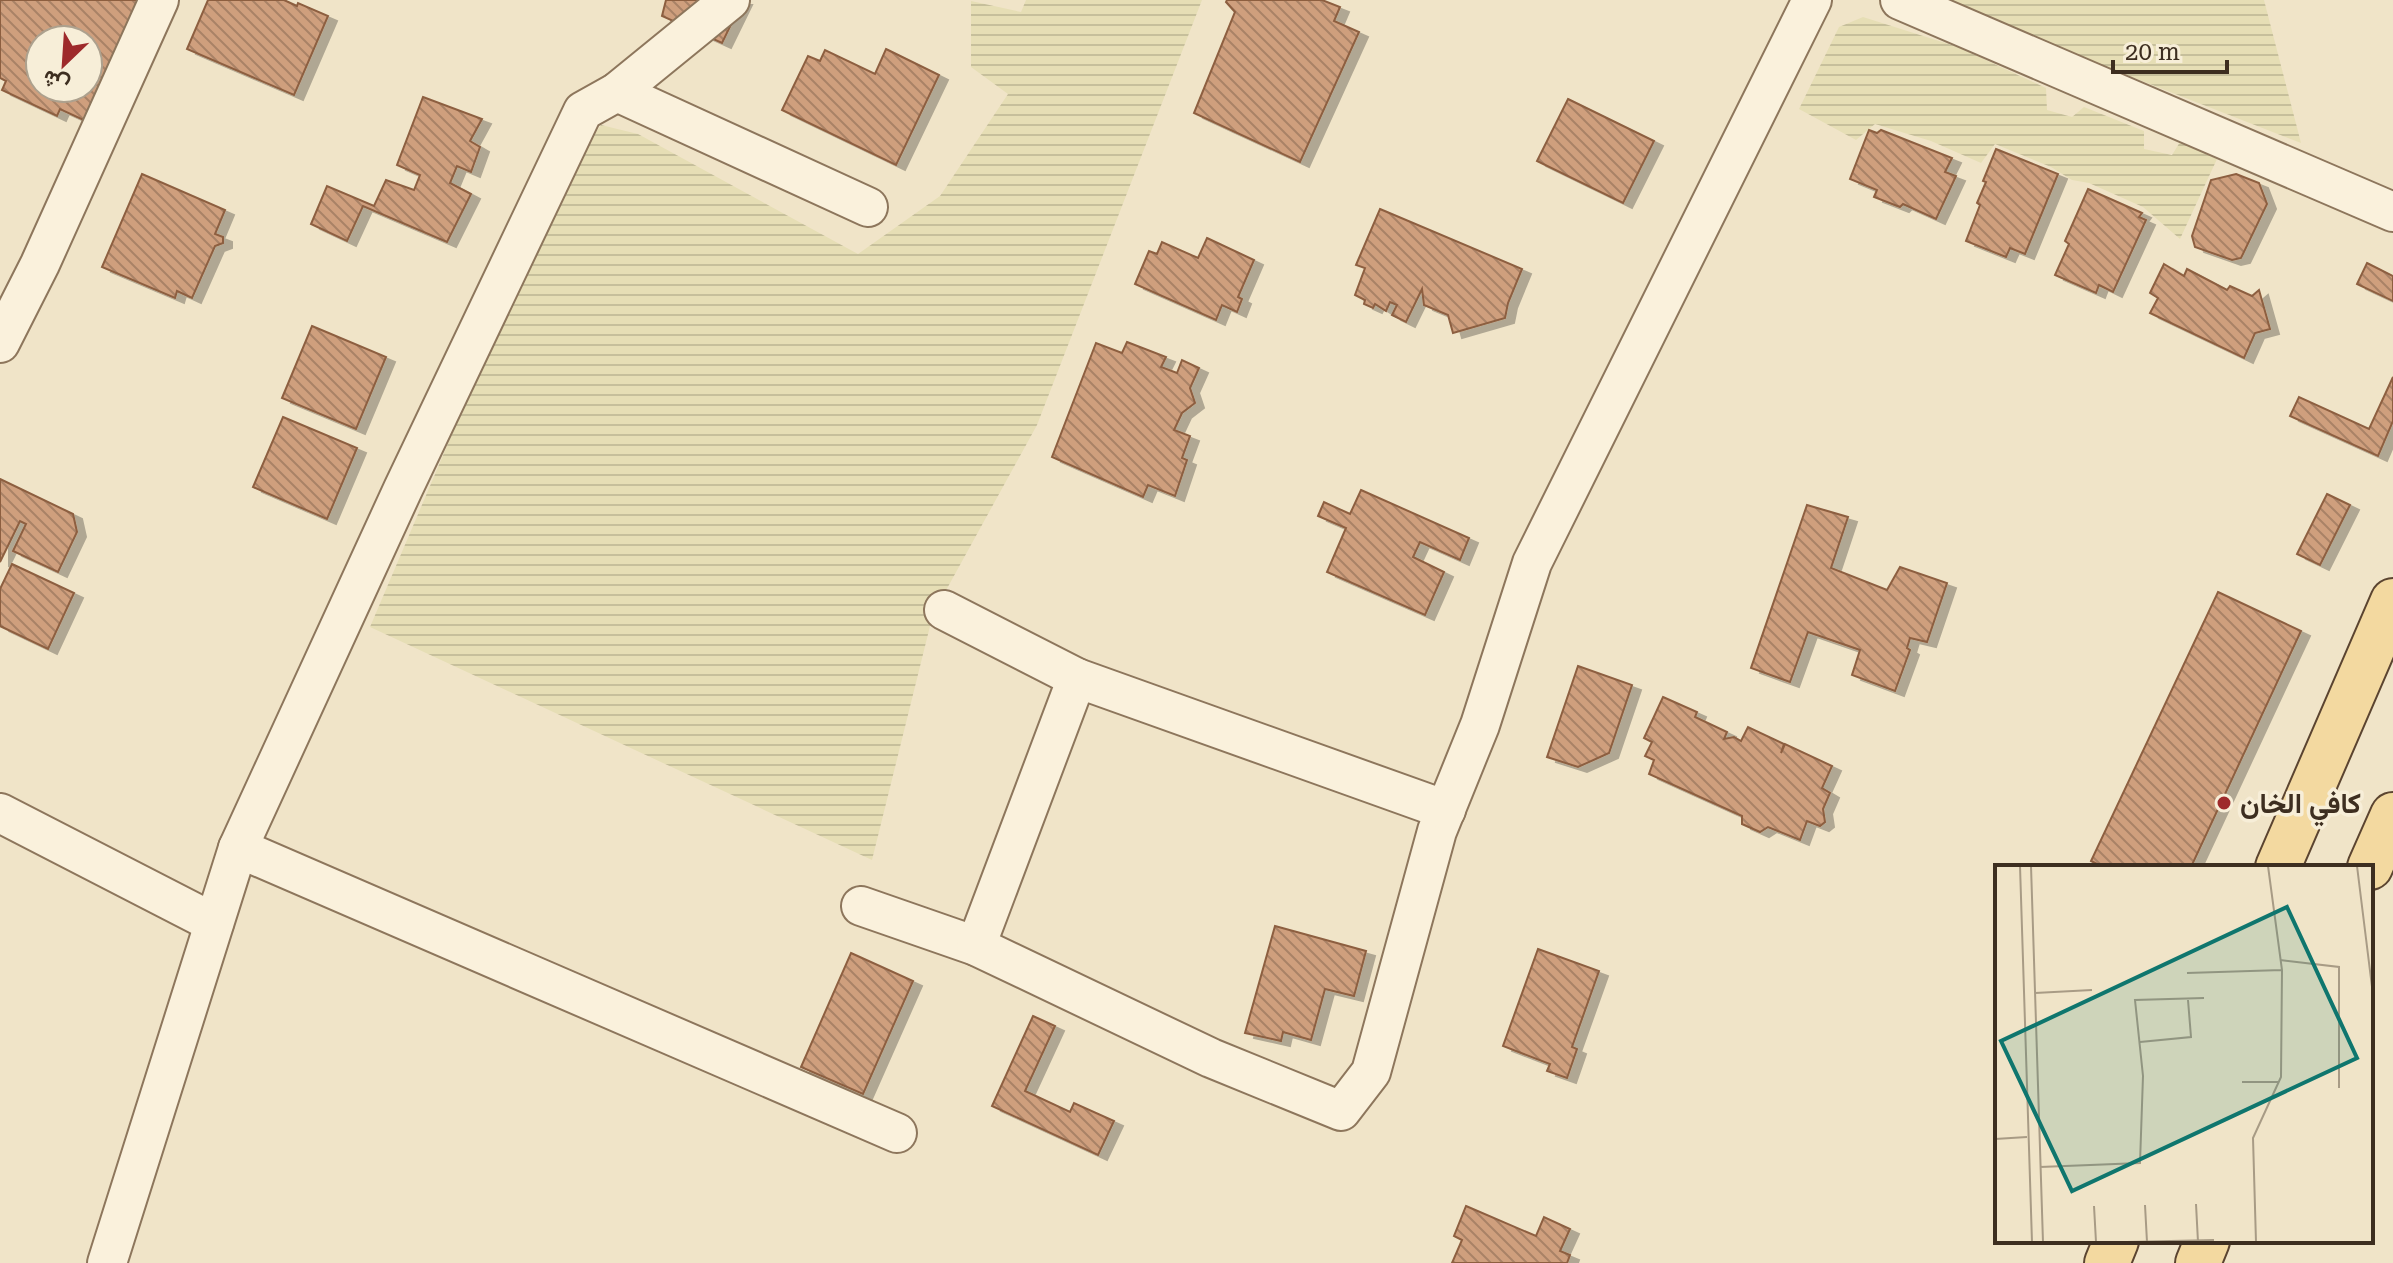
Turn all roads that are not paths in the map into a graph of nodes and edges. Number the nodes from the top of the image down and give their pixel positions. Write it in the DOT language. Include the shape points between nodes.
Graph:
graph roads {
  1 [pos="159,0"];
  2 [pos="730,0"];
  3 [pos="1812,0"];
  4 [pos="1900,0"];
  5 [pos="617,92"];
  6 [pos="868,207"];
  7 [pos="2393,212"];
  8 [pos="0,343"];
  9 [pos="2393,601"];
  10 [pos="944,610"];
  11 [pos="1077,678"];
  12 [pos="1446,810"];
  13 [pos="0,813"];
  14 [pos="2393,815"];
  15 [pos="238,848"];
  16 [pos="2279,865"];
  17 [pos="2371,865"];
  18 [pos="861,906"];
  19 [pos="214,923"];
  20 [pos="976,946"];
  21 [pos="897,1133"];
  22 [pos="2115,1243"];
  23 [pos="2206,1243"];
  24 [pos="107,1263"];
  25 [pos="2107,1263"];
  26 [pos="2198,1263"];
  1 -- 8 [label="street"];
  2 -- 5 [label="street"];
  3 -- 12 [label="street" via="1532,563 1480,725"];
  4 -- 7 [label="street"];
  5 -- 6 [label="street"];
  5 -- 15 [label="street" via="583,111"];
  9 -- 16 [label="main road"];
  10 -- 11 [label="street"];
  11 -- 12 [label="street"];
  11 -- 20 [label="street"];
  12 -- 20 [label="street" via="1371,1072 1341,1111 1211,1058"];
  13 -- 19 [label="street"];
  14 -- 17 [label="main road"];
  15 -- 19 [label="street"];
  15 -- 21 [label="street"];
  18 -- 20 [label="street"];
  19 -- 24 [label="street"];
  22 -- 25 [label="main road"];
  23 -- 26 [label="main road"];
}
